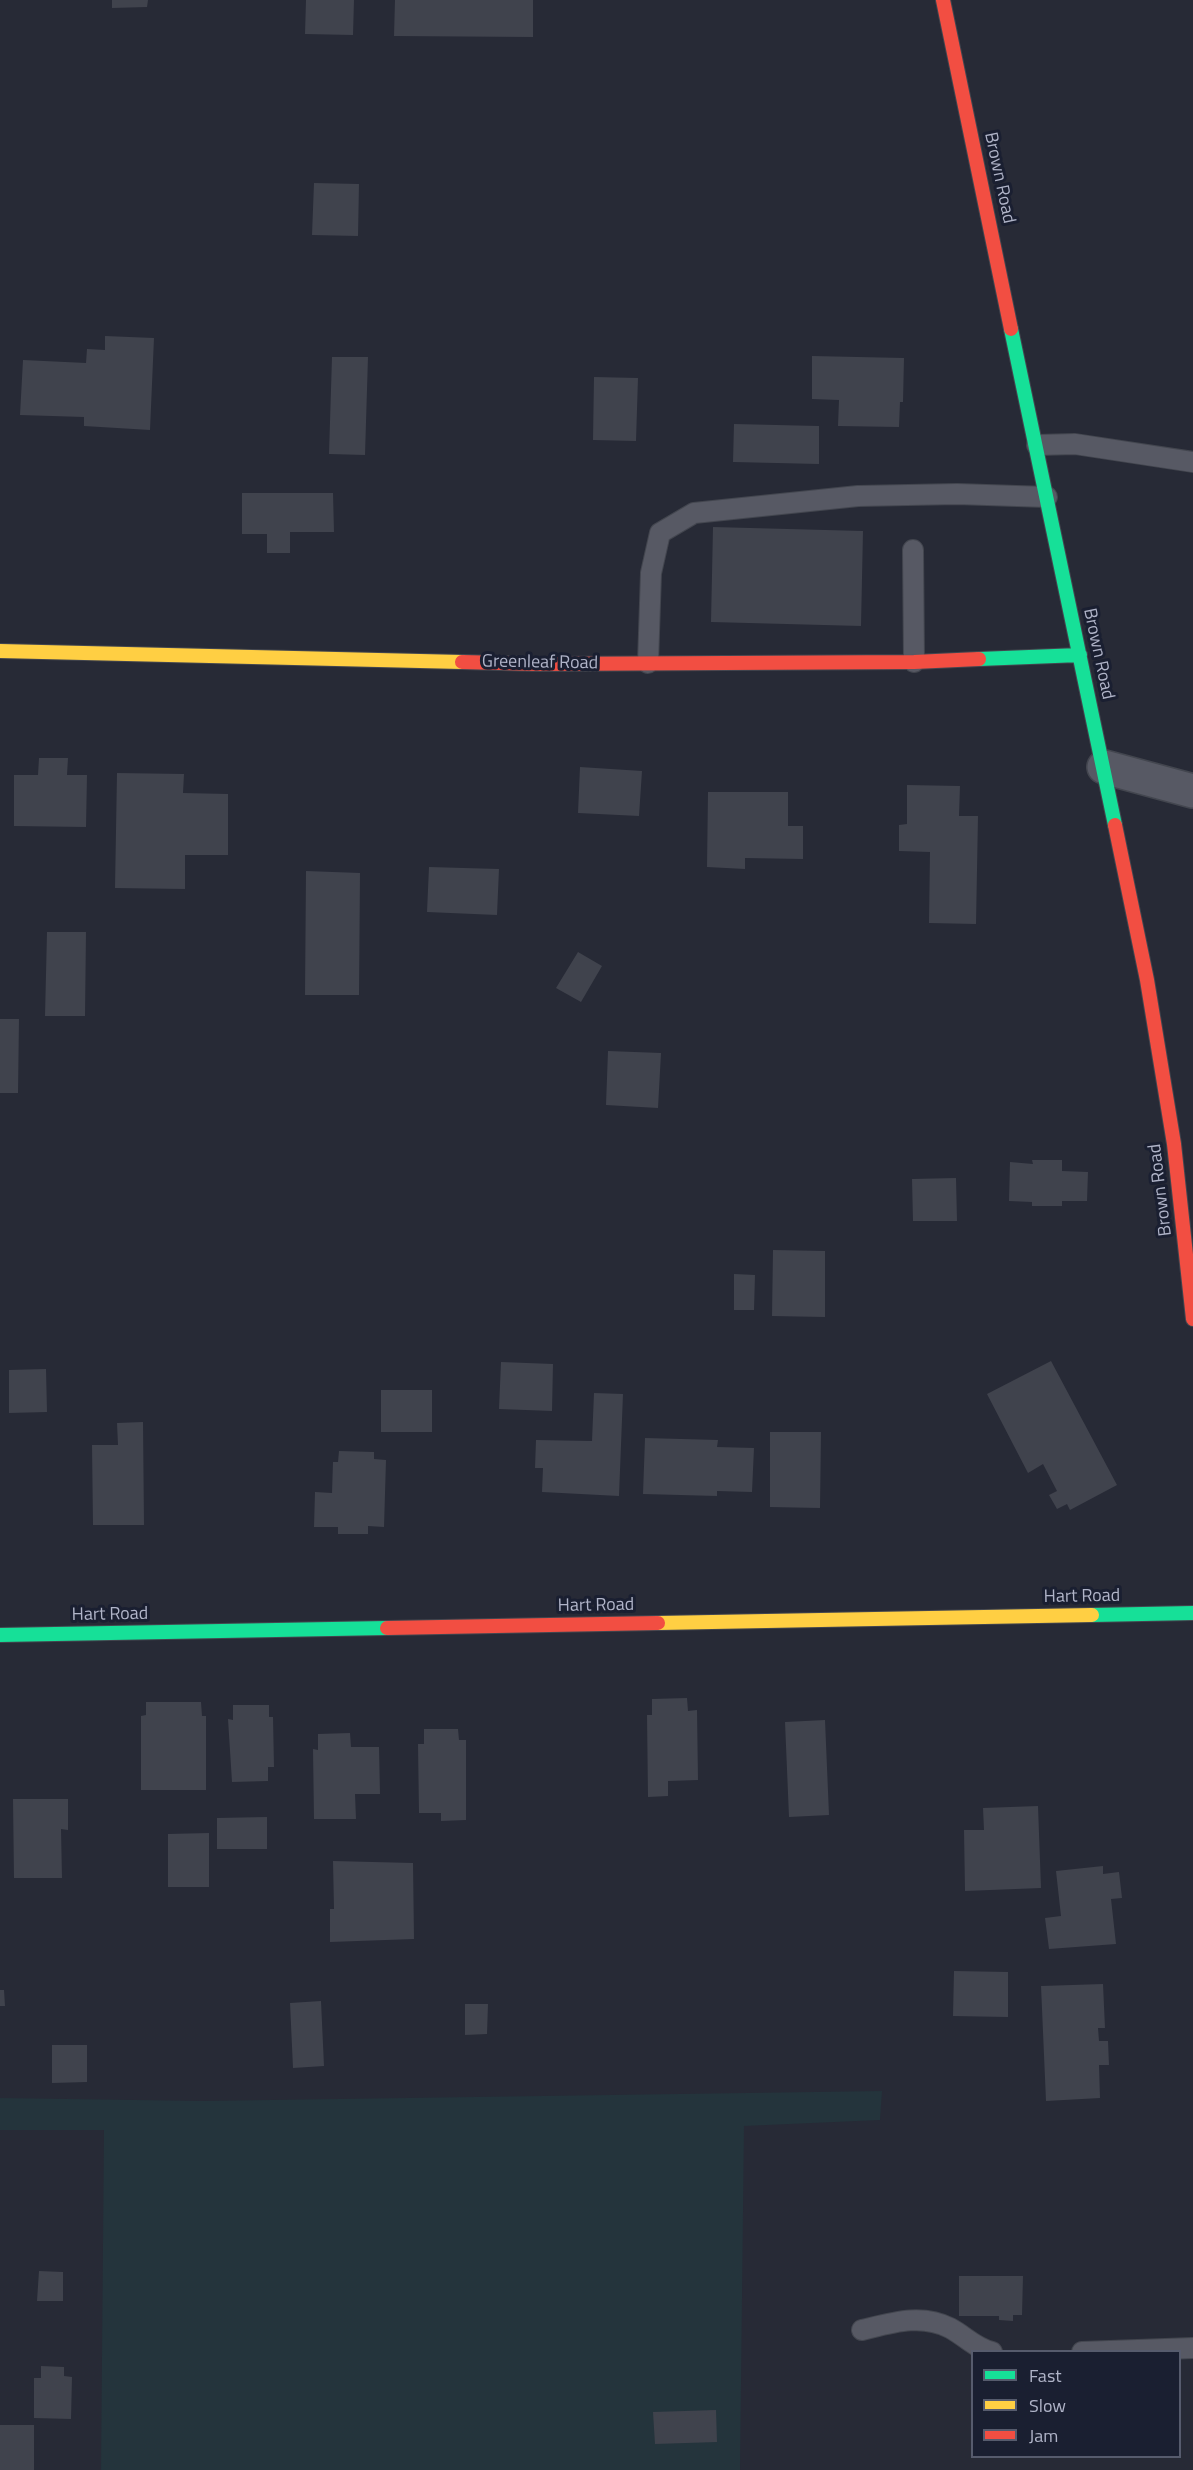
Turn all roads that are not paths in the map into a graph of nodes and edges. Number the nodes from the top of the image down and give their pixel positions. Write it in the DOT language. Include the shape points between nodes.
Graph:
graph roads {
  1 [pos="943,0"];
  2 [pos="1036,445"];
  3 [pos="1193,462"];
  4 [pos="1047,497"];
  5 [pos="913,550"];
  6 [pos="0,651"];
  7 [pos="1080,655"];
  8 [pos="914,662"];
  9 [pos="648,663"];
  10 [pos="1104,767"];
  11 [pos="1193,791"];
  12 [pos="1193,1319"];
  13 [pos="1193,1613"];
  14 [pos="0,1635"];
  15 [pos="862,2330"];
  16 [pos="1193,2348"];
  17 [pos="985,2350"];
  18 [pos="1138,2350"];
  1 -- 2 [label="street, Brown Road"];
  2 -- 3 [label="lane" via="1075,444"];
  2 -- 4 [label="street, Brown Road"];
  4 -- 7 [label="street, Brown Road"];
  4 -- 9 [label="lane" via="858,496 694,513 660,533 651,573"];
  5 -- 8 [label="lane"];
  6 -- 9 [label="street, Greenleaf Road"];
  7 -- 8 [label="street, Greenleaf Road"];
  7 -- 10 [label="street, Brown Road"];
  8 -- 9 [label="street, Greenleaf Road"];
  10 -- 11 [label="street"];
  10 -- 12 [label="street, Brown Road" via="1147,980 1172,1132"];
  13 -- 14 [label="street, Hart Road"];
  15 -- 17 [label="lane" via="910,2319 949,2327"];
  16 -- 18 [label="lane"];
}
